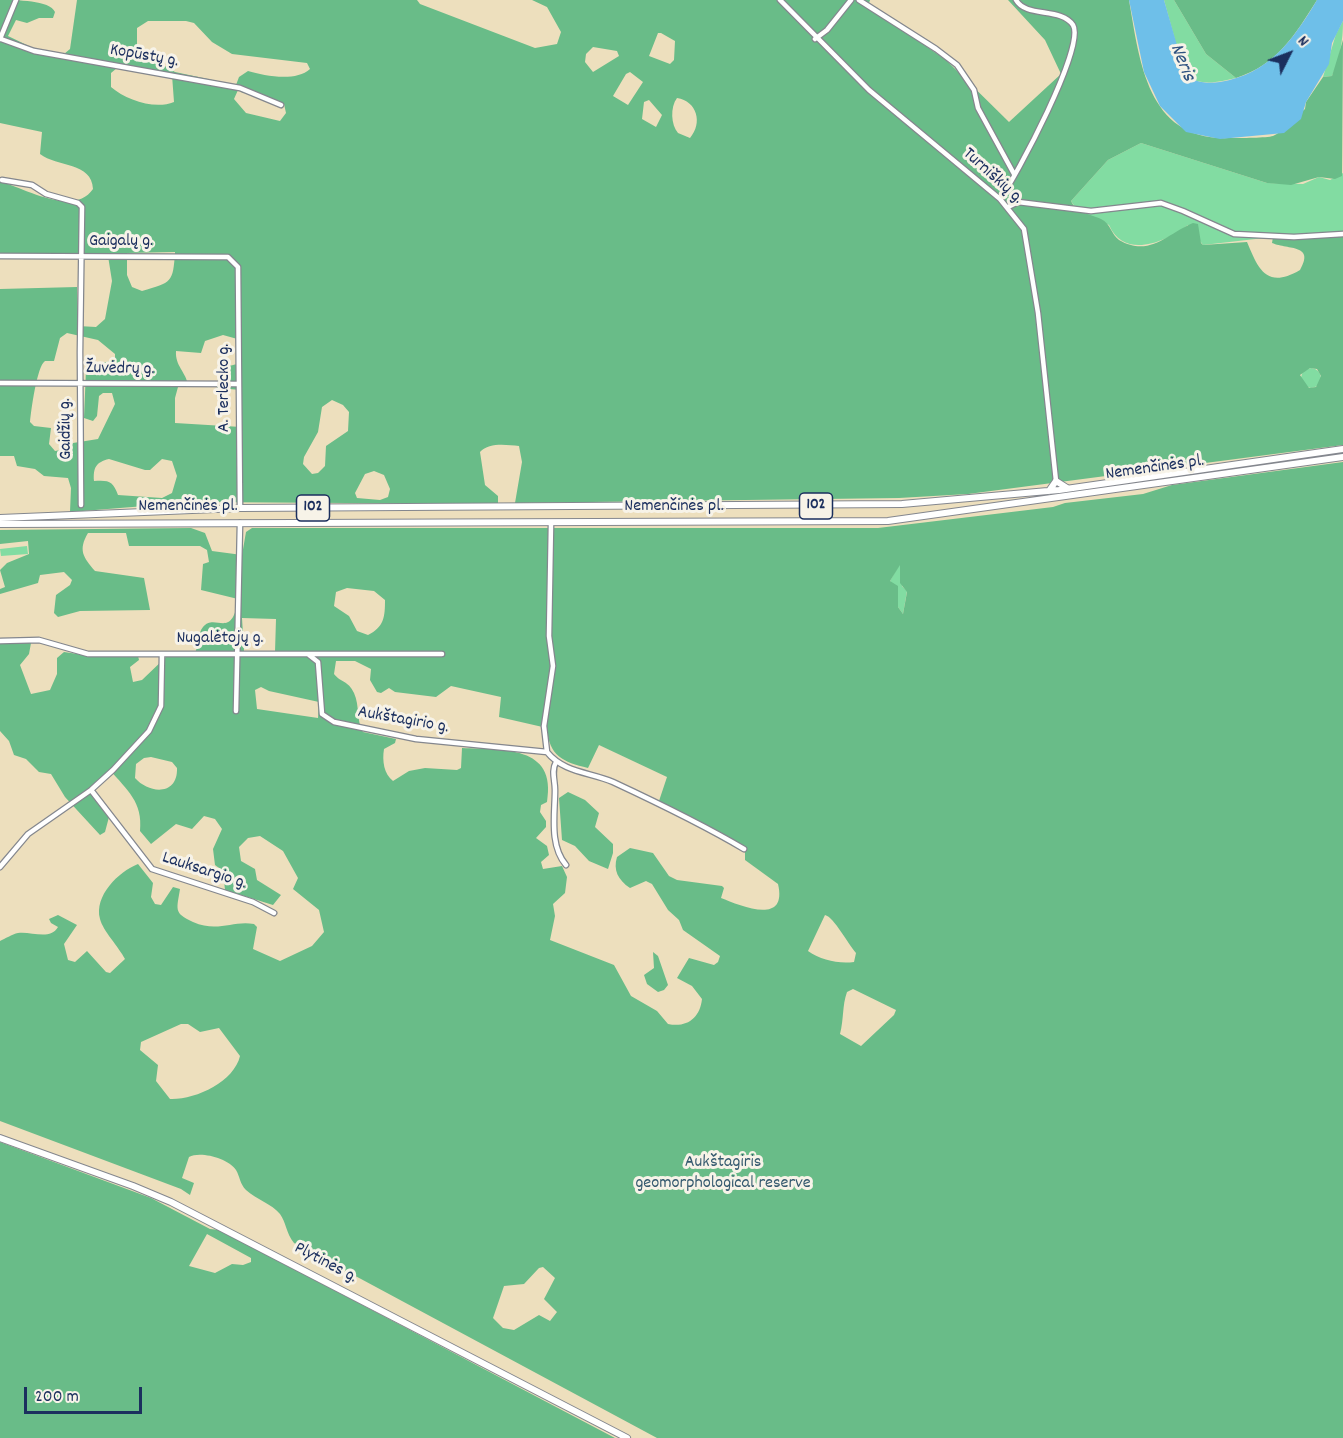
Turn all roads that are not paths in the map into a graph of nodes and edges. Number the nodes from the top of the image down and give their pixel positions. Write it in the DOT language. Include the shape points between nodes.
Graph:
graph roads {
  1 [pos="16,0"];
  2 [pos="780,0"];
  3 [pos="851,0"];
  4 [pos="859,0"];
  5 [pos="1016,0"];
  6 [pos="0,39"];
  7 [pos="815,39"];
  8 [pos="281,105"];
  9 [pos="1014,174"];
  10 [pos="2,180"];
  11 [pos="1000,199"];
  12 [pos="1008,207"];
  13 [pos="1343,234"];
  14 [pos="0,256"];
  15 [pos="80,256"];
  16 [pos="238,267"];
  17 [pos="0,383"];
  18 [pos="80,383"];
  19 [pos="239,384"];
  20 [pos="1343,449"];
  21 [pos="1343,457"];
  22 [pos="1146,477"];
  23 [pos="1056,481"];
  24 [pos="1147,485"];
  25 [pos="1068,489"];
  26 [pos="1048,491"];
  27 [pos="1001,497"];
  28 [pos="81,505"];
  29 [pos="1003,506"];
  30 [pos="700,507"];
  31 [pos="240,508"];
  32 [pos="73,514"];
  33 [pos="90,514"];
  34 [pos="0,518"];
  35 [pos="240,523"];
  36 [pos="701,523"];
  37 [pos="0,524"];
  38 [pos="551,524"];
  39 [pos="0,641"];
  40 [pos="239,653"];
  41 [pos="162,654"];
  42 [pos="307,654"];
  43 [pos="442,654"];
  44 [pos="237,711"];
  45 [pos="547,752"];
  46 [pos="556,762"];
  47 [pos="91,790"];
  48 [pos="744,849"];
  49 [pos="566,865"];
  50 [pos="0,867"];
  51 [pos="274,913"];
  52 [pos="0,1138"];
  53 [pos="627,1438"];
  1 -- 6 [label="street"];
  2 -- 7 [label="street, Turniškių g."];
  3 -- 7 [label="street"];
  4 -- 9 [label="street" via="957,65 974,90 978,108"];
  5 -- 9 [label="street" via="1021,6 1066,19 1075,34 1072,54 1037,139"];
  6 -- 8 [label="street, Kopūstų g." via="34,51 240,88"];
  7 -- 11 [label="street, Turniškių g." via="869,90"];
  9 -- 11 [label="street"];
  10 -- 15 [label="street, Gaidžių g." via="32,184 46,194 81,205"];
  11 -- 12 [label="street, Turniškių g."];
  12 -- 13 [label="street" via="1018,202 1091,211 1161,203 1234,234"];
  12 -- 23 [label="street, Turniškių g." via="1024,229 1029,247"];
  14 -- 15 [label="street, Gaigalų g."];
  15 -- 16 [label="street, Gaigalų g." via="228,257"];
  15 -- 18 [label="street, Gaidžių g."];
  16 -- 19 [label="street, A. Terlecko g."];
  17 -- 18 [label="street, Žuvėdrų g."];
  18 -- 19 [label="street, Žuvėdrų g."];
  18 -- 28 [label="street, Gaidžių g."];
  19 -- 31 [label="street, A. Terlecko g."];
  20 -- 22 [label="main road, Nemenčinės pl. / 102"];
  21 -- 24 [label="main road, Nemenčinės pl. / 102"];
  22 -- 24 [label="main road"];
  22 -- 25 [label="main road, Nemenčinės pl. / 102"];
  23 -- 25 [label="main road"];
  23 -- 26 [label="main road"];
  24 -- 29 [label="main road, Nemenčinės pl. / 102"];
  25 -- 26 [label="main road, Nemenčinės pl. / 102"];
  26 -- 27 [label="main road, Nemenčinės pl. / 102"];
  27 -- 29 [label="main road"];
  27 -- 30 [label="main road, Nemenčinės pl. / 102" via="902,504"];
  28 -- 32 [label="street"];
  28 -- 33 [label="street"];
  29 -- 36 [label="main road, Nemenčinės pl. / 102" via="888,521"];
  30 -- 31 [label="main road, Nemenčinės pl. / 102"];
  30 -- 36 [label="main road"];
  31 -- 33 [label="main road, Nemenčinės pl. / 102"];
  31 -- 35 [label="main road"];
  32 -- 33 [label="main road, Nemenčinės pl. / 102"];
  32 -- 34 [label="main road, Nemenčinės pl. / 102"];
  35 -- 37 [label="main road, Nemenčinės pl. / 102"];
  35 -- 38 [label="main road, Nemenčinės pl. / 102"];
  35 -- 40 [label="street"];
  36 -- 38 [label="main road, Nemenčinės pl. / 102"];
  38 -- 45 [label="street" via="549,636 553,666 544,726"];
  39 -- 41 [label="street, Nugalėtojų g." via="39,640 82,654"];
  40 -- 41 [label="street, Nugalėtojų g."];
  40 -- 42 [label="street, Nugalėtojų g."];
  40 -- 44 [label="street"];
  41 -- 47 [label="street" via="161,706 149,731"];
  42 -- 43 [label="street, Nugalėtojų g."];
  42 -- 45 [label="street, Aukštagirio g." via="318,662 322,714 334,722 416,739"];
  45 -- 46 [label="street"];
  46 -- 48 [label="street" via="610,781"];
  46 -- 49 [label="street" via="553,810 557,850"];
  47 -- 50 [label="street" via="28,834"];
  47 -- 51 [label="street, Lauksargio g." via="152,869 253,902"];
  52 -- 53 [label="main road, Plytinės g." via="171,1202"];
}
